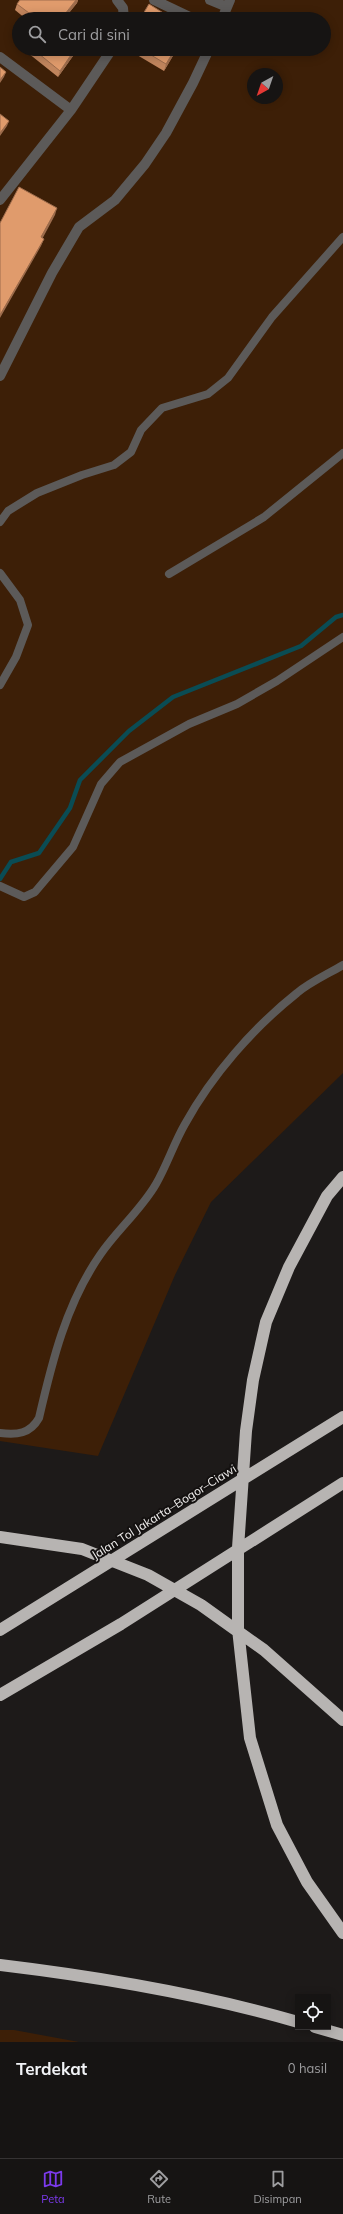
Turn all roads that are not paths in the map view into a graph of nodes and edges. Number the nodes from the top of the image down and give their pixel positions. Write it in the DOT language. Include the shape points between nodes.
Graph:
graph roads {
  1 [pos="117,0"];
  2 [pos="154,0"];
  3 [pos="210,0"];
  4 [pos="228,3"];
  5 [pos="123,12"];
  6 [pos="179,12"];
  7 [pos="0,56"];
  8 [pos="107,56"];
  9 [pos="206,56"];
  10 [pos="70,110"];
  11 [pos="0,198"];
  12 [pos="343,237"];
  13 [pos="0,376"];
  14 [pos="343,453"];
  15 [pos="0,522"];
  16 [pos="0,573"];
  17 [pos="169,574"];
  18 [pos="343,636"];
  19 [pos="0,685"];
  20 [pos="4,887"];
  21 [pos="343,965"];
  22 [pos="343,1177"];
  23 [pos="343,1417"];
  24 [pos="0,1433"];
  25 [pos="343,1483"];
  26 [pos="0,1537"];
  27 [pos="0,1630"];
  28 [pos="0,1694"];
  29 [pos="343,1720"];
  30 [pos="343,1933"];
  31 [pos="0,1965"];
  32 [pos="295,2021"];
  33 [pos="326,2030"];
  34 [pos="343,2035"];
  1 -- 5 [label="street"];
  2 -- 6 [label="street"];
  3 -- 4 [label="street"];
  7 -- 10 [label="street"];
  8 -- 10 [label="street"];
  9 -- 13 [label="street" via="166,133 145,164 115,200 79,227 52,273"];
  10 -- 11 [label="street"];
  12 -- 15 [label="lane" via="272,317 228,378 208,394 162,408 141,430 131,452 114,465 37,493 8,511"];
  14 -- 17 [label="lane" via="264,517"];
  16 -- 19 [label="lane" via="20,600 28,626 16,657"];
  18 -- 20 [label="lane" via="277,682 238,704 189,724 120,762 101,784 73,847 35,892 24,897"];
  21 -- 24 [label="lane" via="298,992 271,1015 214,1080 184,1124 156,1184 100,1255 76,1299 57,1343 39,1418 25,1433"];
  22 -- 30 [label="highway" via="327,1196 289,1267 266,1322 253,1380 246,1431 238,1548 238,1629 250,1738 277,1825 306,1882"];
  23 -- 27 [label="highway, Jalan Tol Jakarta–Bogor–Ciawi"];
  25 -- 28 [label="highway" via="121,1624"];
  26 -- 29 [label="highway" via="82,1549 148,1575 201,1605 264,1650"];
  31 -- 32 [label="highway" via="109,1980"];
  33 -- 34 [label="highway"];
}
